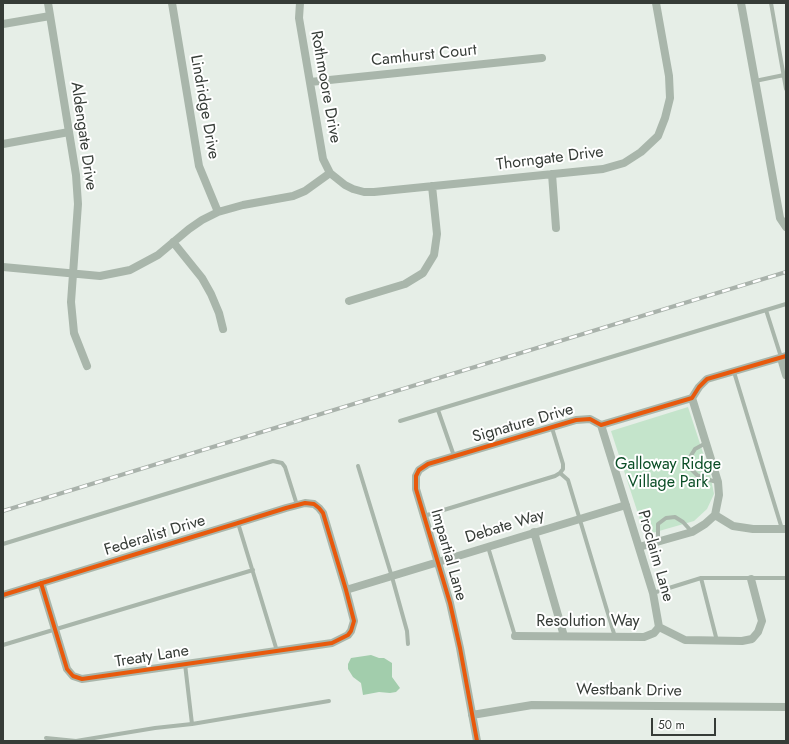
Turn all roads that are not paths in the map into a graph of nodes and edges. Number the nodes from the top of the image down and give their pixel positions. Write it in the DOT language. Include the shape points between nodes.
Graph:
graph roads {
  1 [pos="48,3"];
  2 [pos="172,3"];
  3 [pos="300,3"];
  4 [pos="656,3"];
  5 [pos="741,3"];
  6 [pos="771,3"];
  7 [pos="50,16"];
  8 [pos="3,24"];
  9 [pos="542,58"];
  10 [pos="784,75"];
  11 [pos="755,81"];
  12 [pos="310,82"];
  13 [pos="786,89"];
  14 [pos="69,132"];
  15 [pos="3,144"];
  16 [pos="330,173"];
  17 [pos="552,174"];
  18 [pos="432,186"];
  19 [pos="218,212"];
  20 [pos="786,227"];
  21 [pos="556,228"];
  22 [pos="173,242"];
  23 [pos="3,267"];
  24 [pos="73,274"];
  25 [pos="350,302"];
  26 [pos="786,304"];
  27 [pos="766,310"];
  28 [pos="223,329"];
  29 [pos="783,357"];
  30 [pos="87,366"];
  31 [pos="734,372"];
  32 [pos="786,375"];
  33 [pos="692,398"];
  34 [pos="438,410"];
  35 [pos="400,421"];
  36 [pos="601,425"];
  37 [pos="552,427"];
  38 [pos="706,442"];
  39 [pos="454,456"];
  40 [pos="358,466"];
  41 [pos="419,470"];
  42 [pos="560,474"];
  43 [pos="718,482"];
  44 [pos="314,504"];
  45 [pos="297,505"];
  46 [pos="626,505"];
  47 [pos="715,514"];
  48 [pos="424,516"];
  49 [pos="580,518"];
  50 [pos="238,523"];
  51 [pos="784,529"];
  52 [pos="534,532"];
  53 [pos="692,532"];
  54 [pos="658,542"];
  55 [pos="3,544"];
  56 [pos="488,546"];
  57 [pos="639,547"];
  58 [pos="439,562"];
  59 [pos="252,570"];
  60 [pos="392,577"];
  61 [pos="701,578"];
  62 [pos="786,578"];
  63 [pos="751,579"];
  64 [pos="41,583"];
  65 [pos="346,590"];
  66 [pos="653,593"];
  67 [pos="3,595"];
  68 [pos="659,627"];
  69 [pos="54,630"];
  70 [pos="515,636"];
  71 [pos="564,636"];
  72 [pos="615,637"];
  73 [pos="717,641"];
  74 [pos="408,644"];
  75 [pos="3,645"];
  76 [pos="277,651"];
  77 [pos="185,664"];
  78 [pos="329,701"];
  79 [pos="786,707"];
  80 [pos="472,715"];
  81 [pos="192,724"];
  82 [pos="46,738"];
  83 [pos="477,741"];
  1 -- 7 [label="street, Aldengate Drive"];
  2 -- 19 [label="street, Lindridge Drive" via="199,166"];
  3 -- 12 [label="street, Rothmoore Drive" via="299,18"];
  4 -- 17 [label="street, Thorngate Drive" via="669,76 670,98 658,136 641,152 624,162 603,169"];
  5 -- 11 [label="street"];
  6 -- 10 [label="lane"];
  7 -- 8 [label="street"];
  7 -- 14 [label="street, Aldengate Drive"];
  9 -- 12 [label="street, Camhurst Court"];
  10 -- 11 [label="lane"];
  10 -- 13 [label="lane"];
  11 -- 20 [label="street" via="780,218"];
  12 -- 16 [label="street, Rothmoore Drive" via="323,159"];
  14 -- 15 [label="street"];
  14 -- 24 [label="street, Aldengate Drive" via="78,204"];
  16 -- 18 [label="street, Thorngate Drive" via="345,185 364,192"];
  16 -- 19 [label="street" via="305,192"];
  17 -- 18 [label="street, Thorngate Drive"];
  17 -- 21 [label="street"];
  18 -- 25 [label="street" via="436,234 434,255 423,273 405,284"];
  19 -- 22 [label="street" via="202,220"];
  22 -- 24 [label="street" via="158,255 130,270 100,276"];
  22 -- 28 [label="street" via="202,278 219,313"];
  23 -- 24 [label="street"];
  24 -- 30 [label="street, Aldengate Drive" via="71,302 74,334"];
  26 -- 27 [label="lane"];
  27 -- 29 [label="lane"];
  27 -- 34 [label="lane"];
  29 -- 31 [label="street"];
  29 -- 32 [label="street"];
  31 -- 33 [label="street" via="702,382"];
  31 -- 51 [label="lane"];
  33 -- 36 [label="street"];
  33 -- 38 [label="street"];
  34 -- 35 [label="lane"];
  34 -- 39 [label="lane"];
  36 -- 37 [label="street, Signature Drive" via="586,418"];
  36 -- 46 [label="street, Proclaim Lane"];
  37 -- 39 [label="street, Signature Drive"];
  37 -- 42 [label="lane" via="563,464"];
  38 -- 43 [label="street"];
  38 -- 43 [label="lane" via="695,449 690,457 691,469 706,480"];
  39 -- 41 [label="street, Signature Drive" via="428,464"];
  40 -- 60 [label="lane"];
  41 -- 48 [label="street, Impartial Lane" via="416,476 416,489"];
  42 -- 48 [label="lane"];
  42 -- 49 [label="lane" via="568,480"];
  43 -- 47 [label="street" via="719,495"];
  44 -- 45 [label="street, Federalist Drive"];
  44 -- 65 [label="street, Treaty Lane" via="323,513"];
  45 -- 50 [label="street, Federalist Drive"];
  45 -- 55 [label="lane" via="285,467 282,463 273,461"];
  46 -- 49 [label="street, Debate Way"];
  46 -- 57 [label="street, Proclaim Lane"];
  47 -- 51 [label="street" via="733,526"];
  47 -- 53 [label="street"];
  48 -- 58 [label="street, Impartial Lane"];
  49 -- 52 [label="street, Debate Way"];
  49 -- 72 [label="lane"];
  50 -- 59 [label="lane"];
  50 -- 64 [label="street, Federalist Drive"];
  52 -- 56 [label="street, Debate Way"];
  52 -- 71 [label="street"];
  53 -- 54 [label="street"];
  53 -- 54 [label="lane" via="675,517 666,518 658,524"];
  54 -- 57 [label="street"];
  56 -- 58 [label="street, Debate Way"];
  56 -- 70 [label="lane"];
  57 -- 66 [label="street, Proclaim Lane"];
  58 -- 60 [label="street, Debate Way"];
  58 -- 80 [label="street, Impartial Lane" via="460,648"];
  59 -- 69 [label="lane"];
  59 -- 76 [label="lane"];
  60 -- 65 [label="street, Debate Way"];
  60 -- 74 [label="lane" via="407,631"];
  61 -- 63 [label="lane"];
  61 -- 66 [label="lane"];
  61 -- 73 [label="lane"];
  62 -- 63 [label="lane"];
  63 -- 73 [label="street" via="762,621 758,632 752,639"];
  64 -- 67 [label="street, Federalist Drive"];
  64 -- 69 [label="street, Treaty Lane"];
  65 -- 76 [label="street, Treaty Lane" via="354,620 353,627 345,638"];
  66 -- 68 [label="street, Proclaim Lane"];
  68 -- 72 [label="street, Resolution Way" via="654,633 644,637"];
  68 -- 73 [label="street" via="685,640"];
  69 -- 75 [label="lane"];
  69 -- 77 [label="street, Treaty Lane" via="69,672 77,678"];
  70 -- 71 [label="street, Resolution Way"];
  71 -- 72 [label="street, Resolution Way"];
  76 -- 77 [label="street, Treaty Lane"];
  77 -- 81 [label="lane"];
  78 -- 81 [label="lane"];
  79 -- 80 [label="street, Westbank Drive" via="532,704"];
  80 -- 83 [label="street, Impartial Lane"];
  81 -- 82 [label="lane" via="76,741"];
}
